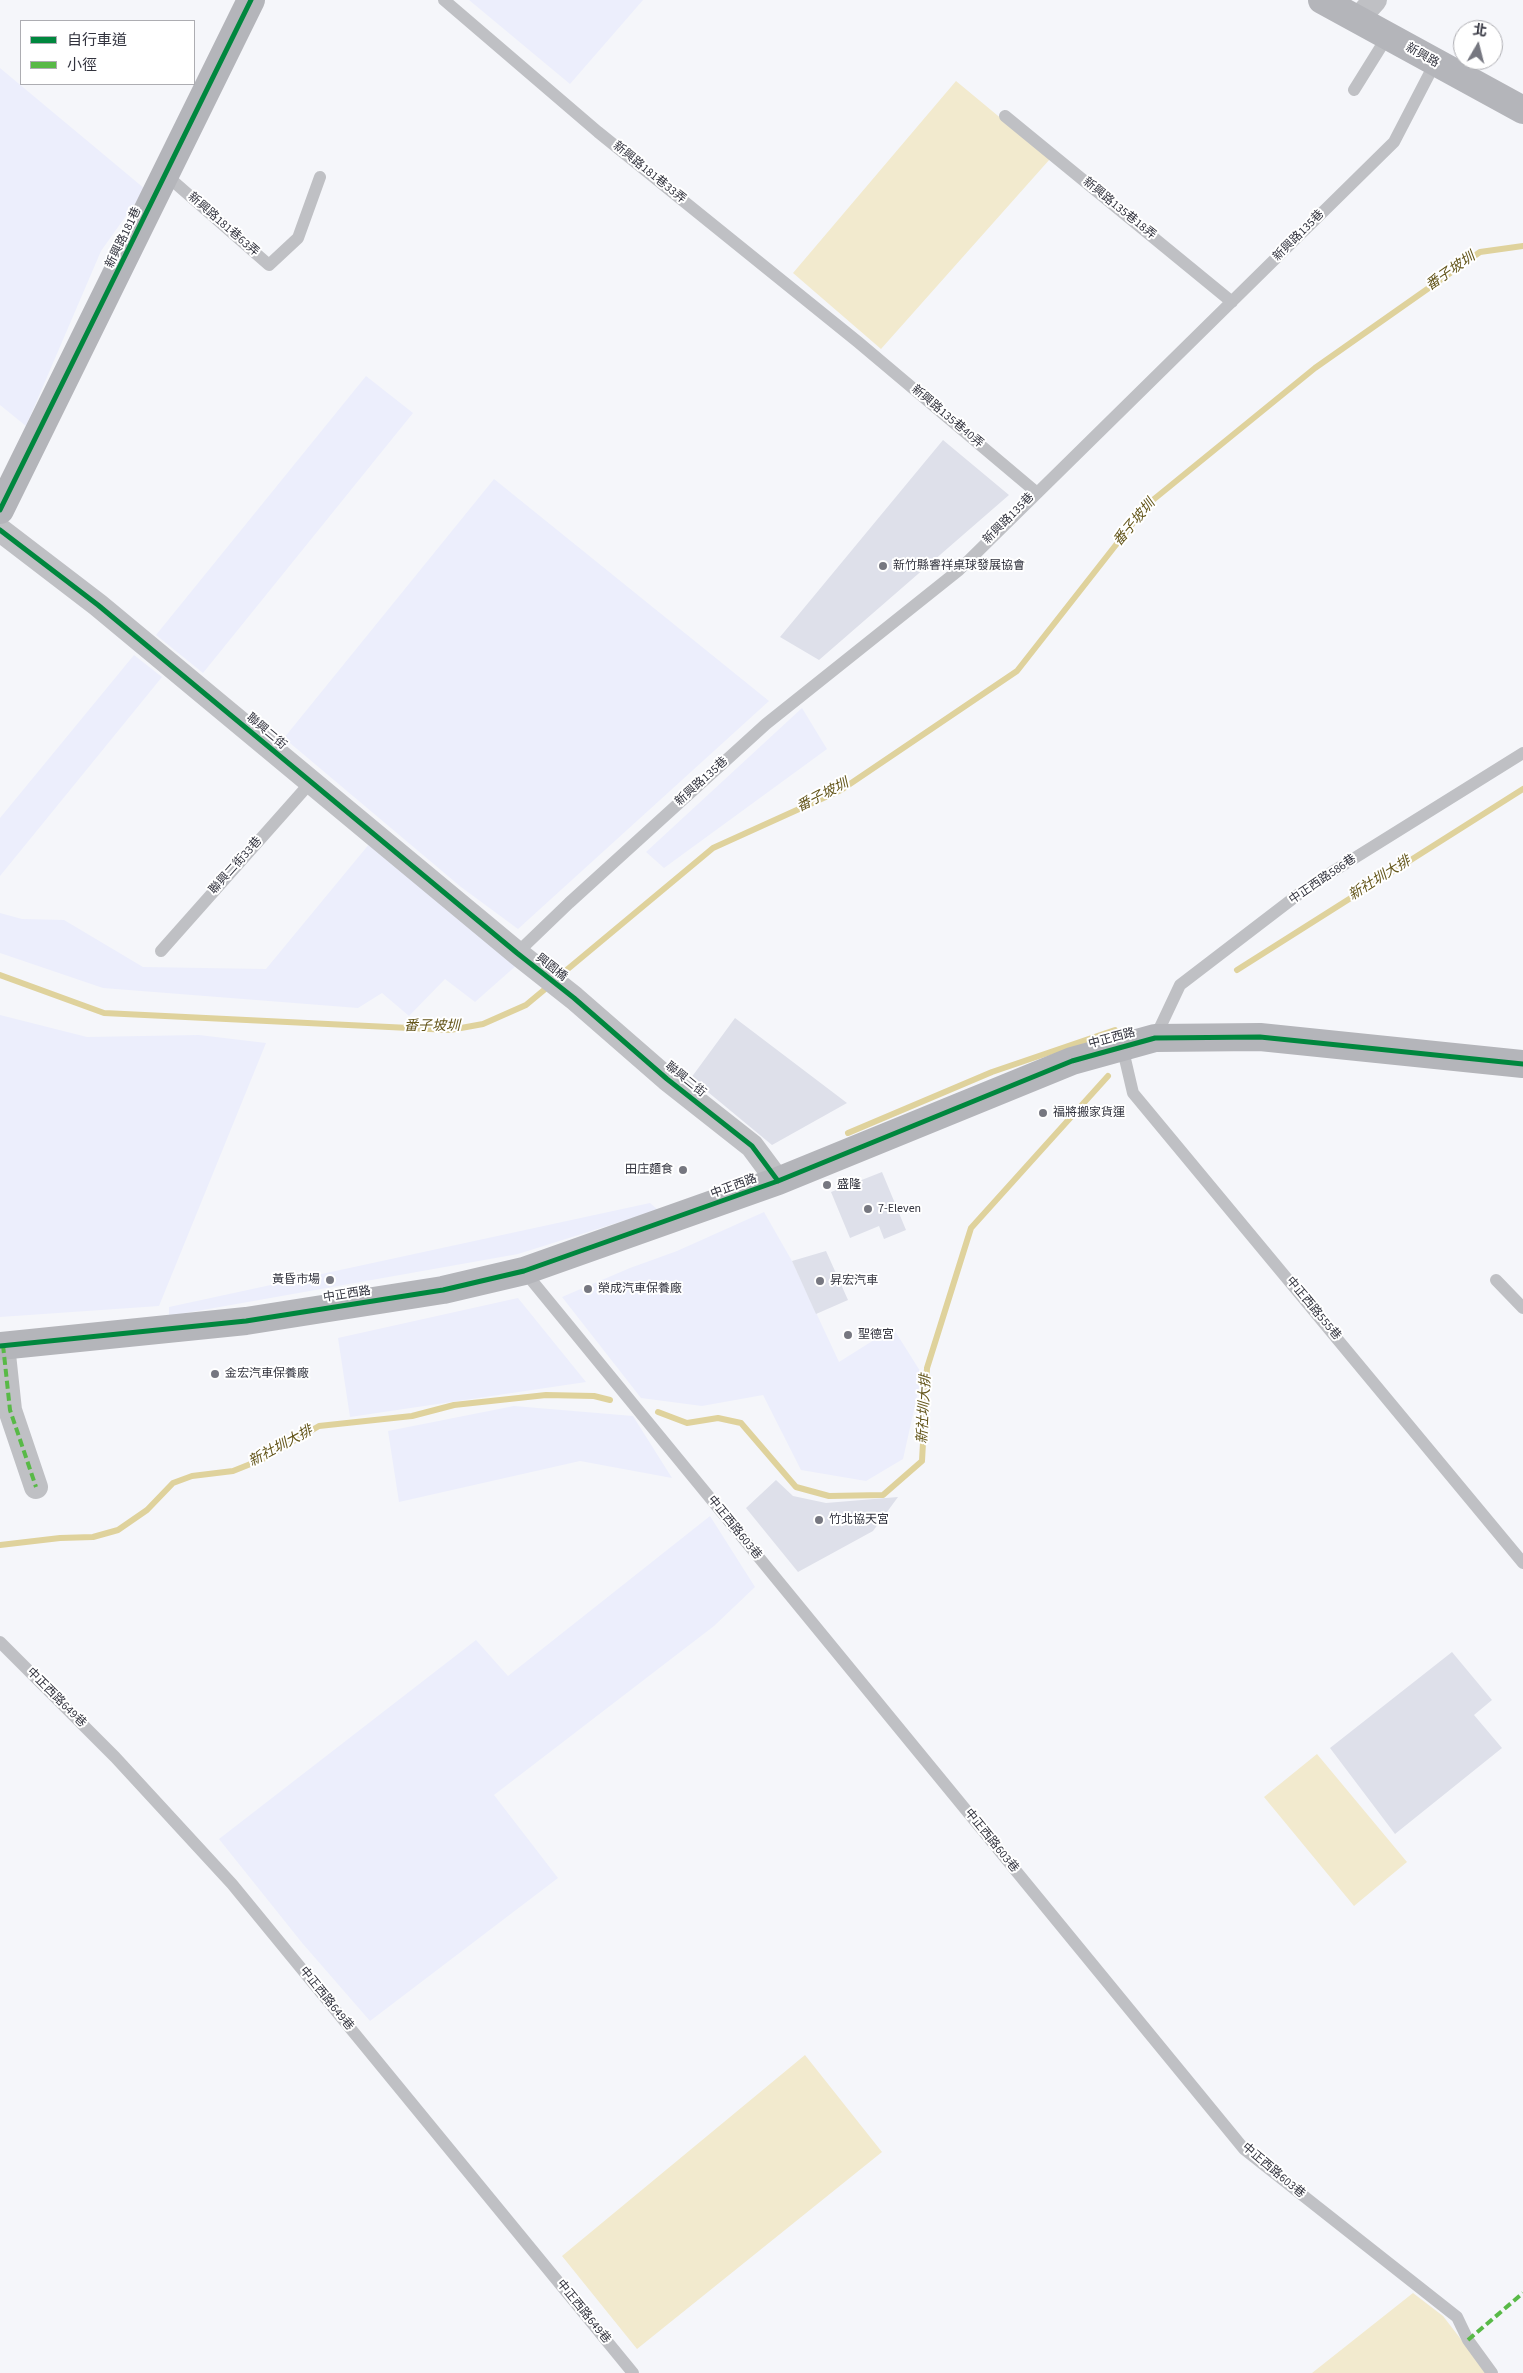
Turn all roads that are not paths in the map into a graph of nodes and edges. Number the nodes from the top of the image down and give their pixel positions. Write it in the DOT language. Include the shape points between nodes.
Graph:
graph roads {
  1 [pos="250,0"];
  2 [pos="444,0"];
  3 [pos="1322,0"];
  4 [pos="1366,10"];
  5 [pos="1387,37"];
  6 [pos="1435,63"];
  7 [pos="1354,90"];
  8 [pos="1523,110"];
  9 [pos="1005,116"];
  10 [pos="166,175"];
  11 [pos="320,177"];
  12 [pos="1232,302"];
  13 [pos="858,342"];
  14 [pos="1036,492"];
  15 [pos="0,510"];
  16 [pos="0,530"];
  17 [pos="1523,753"];
  18 [pos="311,782"];
  19 [pos="161,951"];
  20 [pos="517,953"];
  21 [pos="574,998"];
  22 [pos="1155,1038"];
  23 [pos="1122,1046"];
  24 [pos="1523,1064"];
  25 [pos="778,1181"];
  26 [pos="524,1271"];
  27 [pos="1496,1280"];
  28 [pos="1523,1308"];
  29 [pos="1,1345"];
  30 [pos="36,1487"];
  31 [pos="1523,1563"];
  32 [pos="0,1642"];
  33 [pos="633,2373"];
  34 [pos="1492,2373"];
  1 -- 10 [label="main road, 新興路181巷"];
  2 -- 13 [label="lane, 新興路181巷33弄" via="598,132"];
  3 -- 4 [label="main road, 新興路"];
  4 -- 5 [label="main road, 新興路"];
  5 -- 6 [label="main road, 新興路"];
  5 -- 7 [label="lane"];
  6 -- 8 [label="main road, 新興路"];
  6 -- 12 [label="lane, 新興路135巷" via="1394,142"];
  9 -- 12 [label="lane, 新興路135巷18弄"];
  10 -- 11 [label="lane, 新興路181巷63弄" via="269,265 298,238"];
  10 -- 15 [label="main road, 新興路181巷"];
  12 -- 14 [label="lane, 新興路135巷"];
  13 -- 14 [label="lane, 新興路135巷40弄"];
  14 -- 20 [label="lane, 新興路135巷" via="959,570 766,724"];
  16 -- 18 [label="street, 聯興二街" via="98,605"];
  17 -- 22 [label="lane, 中正西路586巷" via="1308,888 1180,985"];
  18 -- 19 [label="lane, 聯興二街33巷"];
  18 -- 20 [label="street, 聯興二街"];
  20 -- 21 [label="street, 興園橋"];
  21 -- 25 [label="street, 聯興二街" via="667,1079 752,1146"];
  22 -- 23 [label="main road, 中正西路"];
  22 -- 24 [label="main road, 中正西路" via="1260,1037"];
  23 -- 25 [label="main road, 中正西路" via="1027,1077"];
  23 -- 31 [label="lane, 中正西路555巷" via="1133,1093"];
  25 -- 26 [label="main road, 中正西路"];
  26 -- 29 [label="main road, 中正西路" via="443,1290 246,1321"];
  26 -- 34 [label="lane, 中正西路603巷" via="1244,2149 1456,2317"];
  27 -- 28 [label="lane"];
  29 -- 30 [label="street" via="10,1410"];
  32 -- 33 [label="lane, 中正西路649巷" via="115,1757 232,1884"];
}
